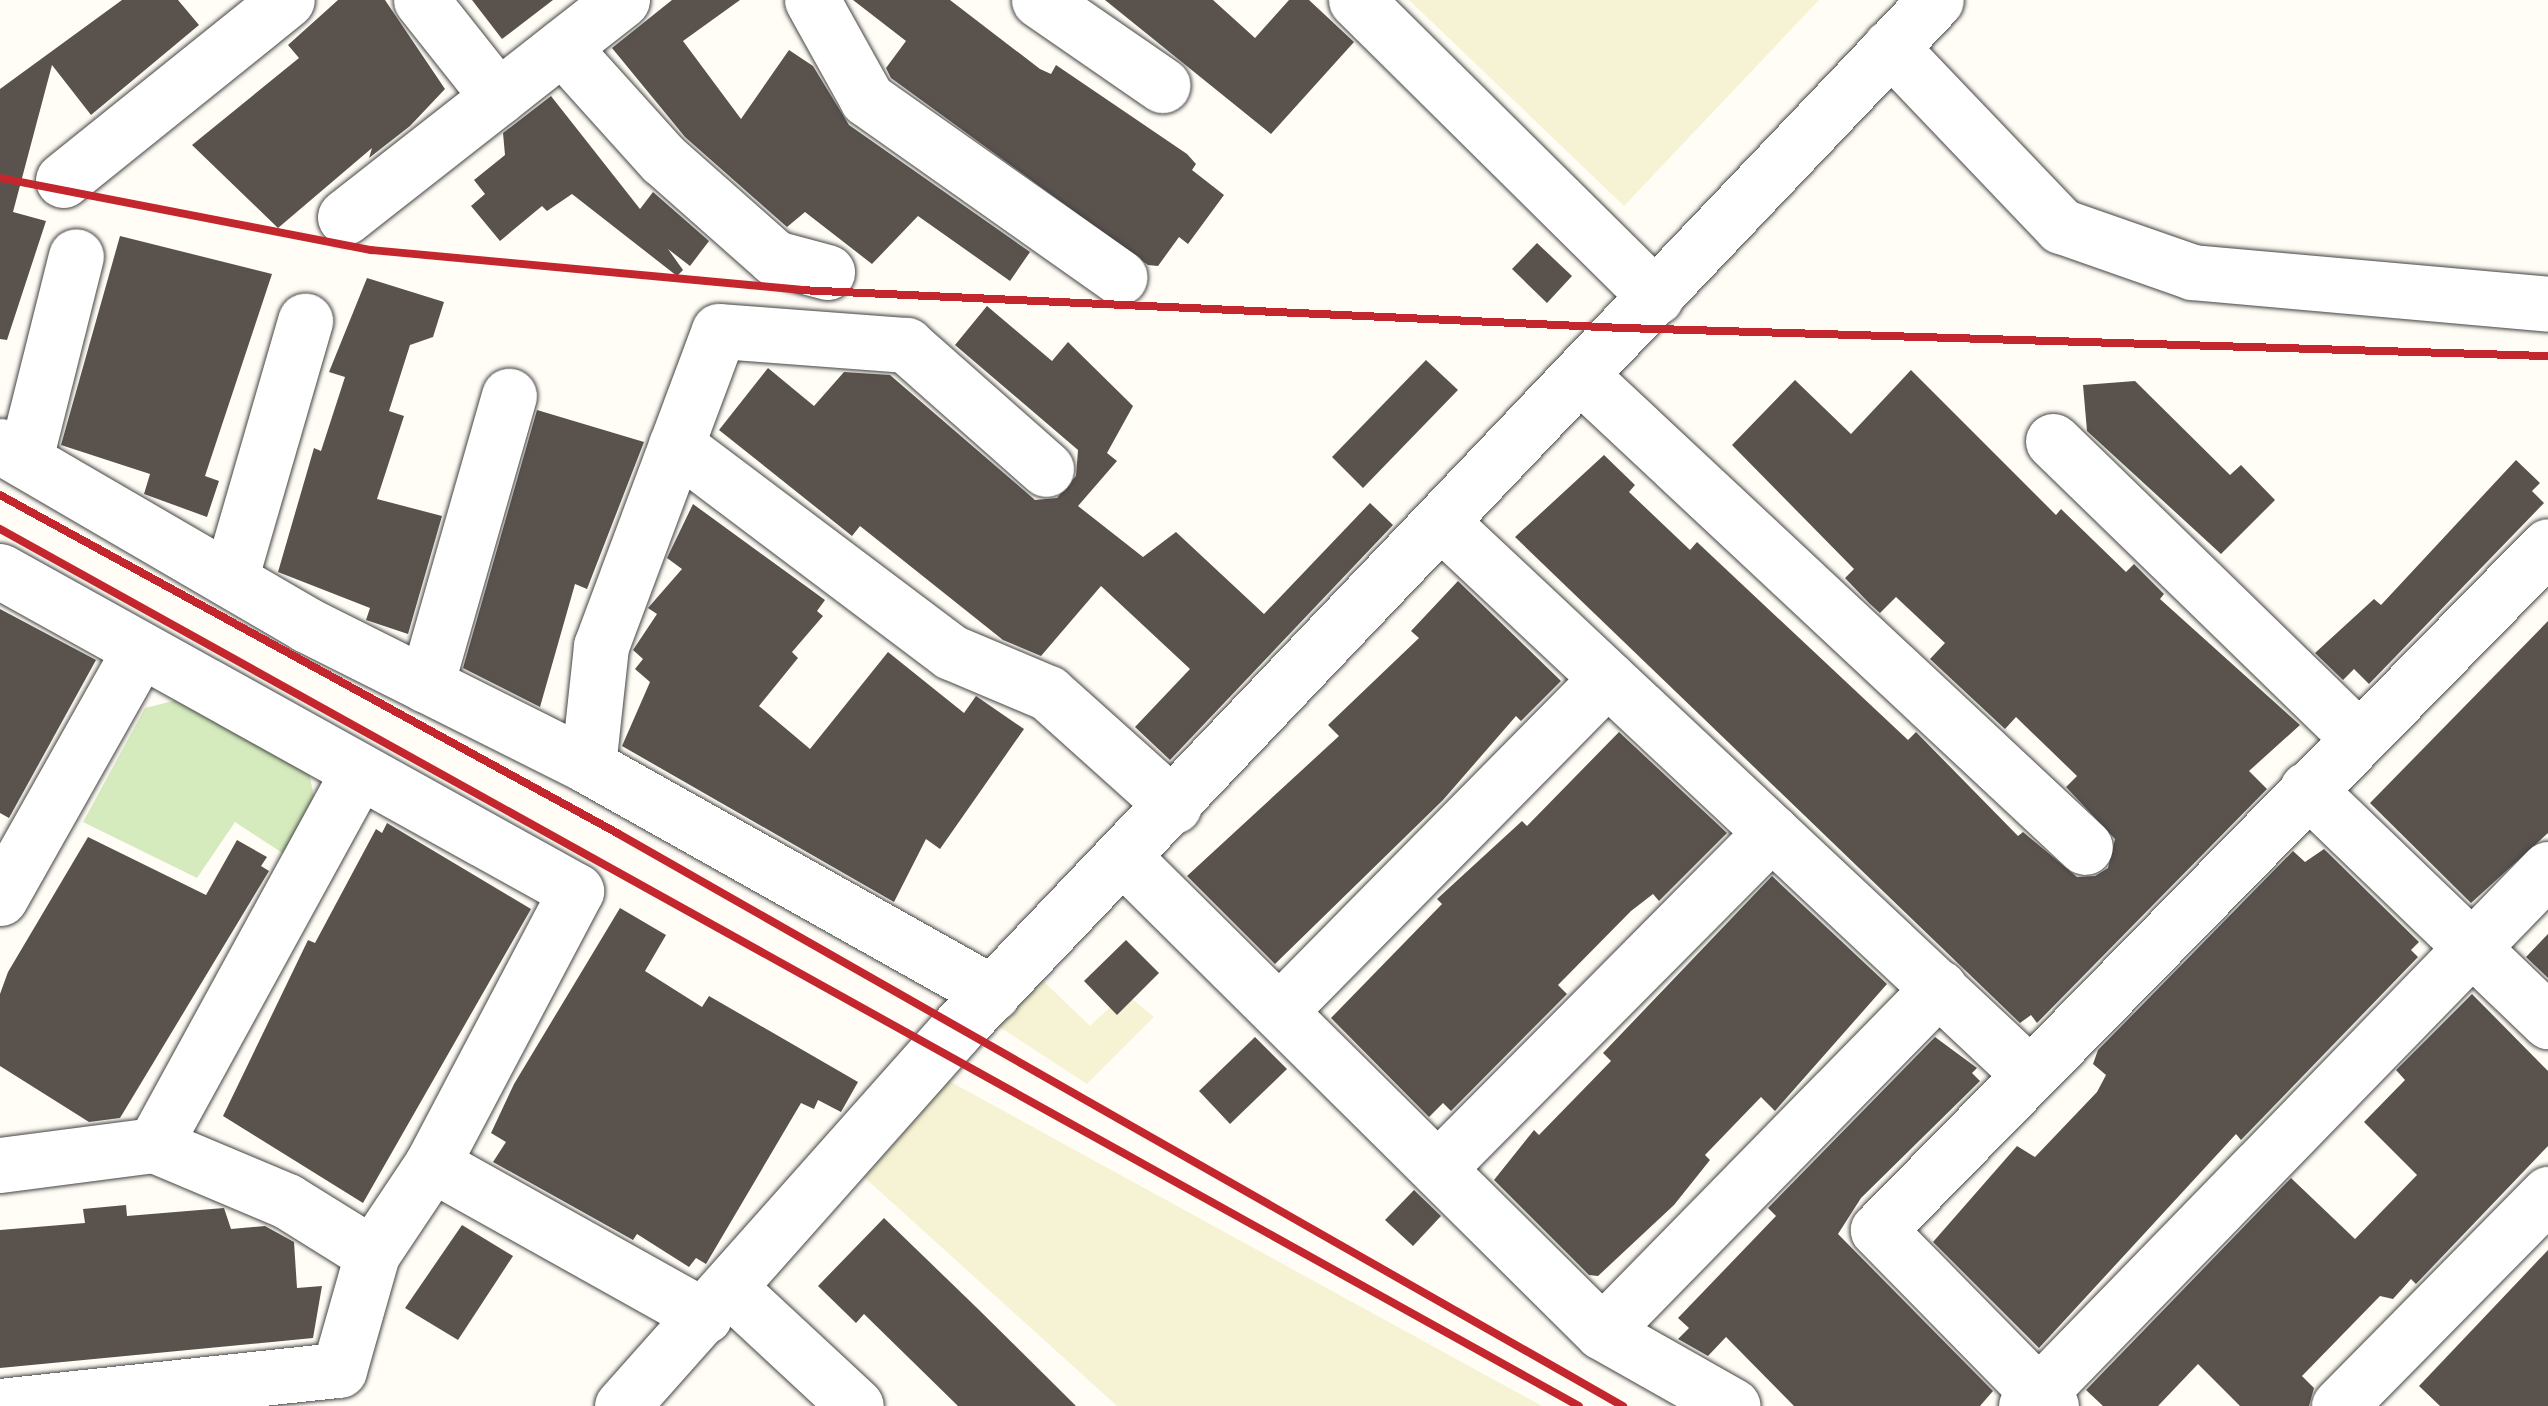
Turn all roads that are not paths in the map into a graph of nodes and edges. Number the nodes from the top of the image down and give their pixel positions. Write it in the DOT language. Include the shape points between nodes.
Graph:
graph roads {
  1 [pos="287,0"];
  2 [pos="421,0"];
  3 [pos="622,0"];
  4 [pos="813,0"];
  5 [pos="1038,0"];
  6 [pos="1356,0"];
  7 [pos="1936,0"];
  8 [pos="562,47"];
  9 [pos="1890,47"];
  10 [pos="1162,84"];
  11 [pos="498,97"];
  12 [pos="64,180"];
  13 [pos="345,217"];
  14 [pos="76,256"];
  15 [pos="827,272"];
  16 [pos="1119,277"];
  17 [pos="1656,298"];
  18 [pos="2548,304"];
  19 [pos="305,321"];
  20 [pos="1580,375"];
  21 [pos="510,396"];
  22 [pos="2053,440"];
  23 [pos="676,444"];
  24 [pos="12,452"];
  25 [pos="1046,469"];
  26 [pos="1441,522"];
  27 [pos="2548,546"];
  28 [pos="0,571"];
  29 [pos="232,576"];
  30 [pos="140,650"];
  31 [pos="1608,678"];
  32 [pos="426,685"];
  33 [pos="2358,738"];
  34 [pos="588,766"];
  35 [pos="358,773"];
  36 [pos="2307,789"];
  37 [pos="1174,806"];
  38 [pos="1772,832"];
  39 [pos="2085,847"];
  40 [pos="1124,858"];
  41 [pos="2548,869"];
  42 [pos="0,898"];
  43 [pos="2472,947"];
  44 [pos="1939,988"];
  45 [pos="993,993"];
  46 [pos="1280,1010"];
  47 [pos="2548,1021"];
  48 [pos="2026,1071"];
  49 [pos="154,1146"];
  50 [pos="2,1160"];
  51 [pos="432,1164"];
  52 [pos="1439,1167"];
  53 [pos="2548,1194"];
  54 [pos="372,1254"];
  55 [pos="717,1302"];
  56 [pos="1602,1332"];
  57 [pos="2038,1402"];
  58 [pos="0,1406"];
  59 [pos="622,1406"];
  60 [pos="856,1406"];
  61 [pos="1732,1406"];
  62 [pos="2339,1406"];
  1 -- 12 [label="street"];
  2 -- 11 [label="street"];
  3 -- 8 [label="street"];
  4 -- 16 [label="street" via="867,98"];
  5 -- 10 [label="street"];
  6 -- 17 [label="street"];
  7 -- 9 [label="street"];
  8 -- 11 [label="street"];
  8 -- 15 [label="street" via="663,159 776,258"];
  9 -- 17 [label="street"];
  9 -- 18 [label="street" via="2060,226 2192,272"];
  11 -- 13 [label="street"];
  14 -- 24 [label="street"];
  17 -- 20 [label="street"];
  19 -- 29 [label="street"];
  20 -- 26 [label="street"];
  20 -- 39 [label="street"];
  21 -- 32 [label="street"];
  22 -- 33 [label="street"];
  23 -- 25 [label="street" via="719,331 906,345"];
  23 -- 34 [label="street" via="601,646"];
  23 -- 37 [label="street" via="952,652 1048,693"];
  24 -- 29 [label="street"];
  26 -- 31 [label="street"];
  26 -- 37 [label="street"];
  27 -- 33 [label="street"];
  28 -- 30 [label="street"];
  29 -- 32 [label="street" via="307,625"];
  30 -- 35 [label="street"];
  30 -- 42 [label="street"];
  31 -- 38 [label="street"];
  31 -- 46 [label="street"];
  32 -- 34 [label="street"];
  33 -- 36 [label="street"];
  34 -- 45 [label="street"];
  35 -- 49 [label="street"];
  35 -- 51 [label="street" via="576,891"];
  36 -- 43 [label="street"];
  36 -- 48 [label="street"];
  37 -- 40 [label="street"];
  38 -- 44 [label="street"];
  38 -- 52 [label="street"];
  40 -- 45 [label="street"];
  40 -- 46 [label="street"];
  41 -- 43 [label="street"];
  43 -- 47 [label="street"];
  43 -- 57 [label="street"];
  44 -- 48 [label="street"];
  44 -- 56 [label="street"];
  45 -- 55 [label="street"];
  46 -- 52 [label="street"];
  48 -- 57 [label="street" via="1878,1230"];
  49 -- 50 [label="street"];
  49 -- 54 [label="street" via="287,1201"];
  51 -- 54 [label="street"];
  51 -- 55 [label="street"];
  52 -- 56 [label="street"];
  53 -- 62 [label="street"];
  54 -- 58 [label="street" via="339,1370"];
  55 -- 59 [label="street"];
  55 -- 60 [label="street"];
  56 -- 61 [label="street"];
}
